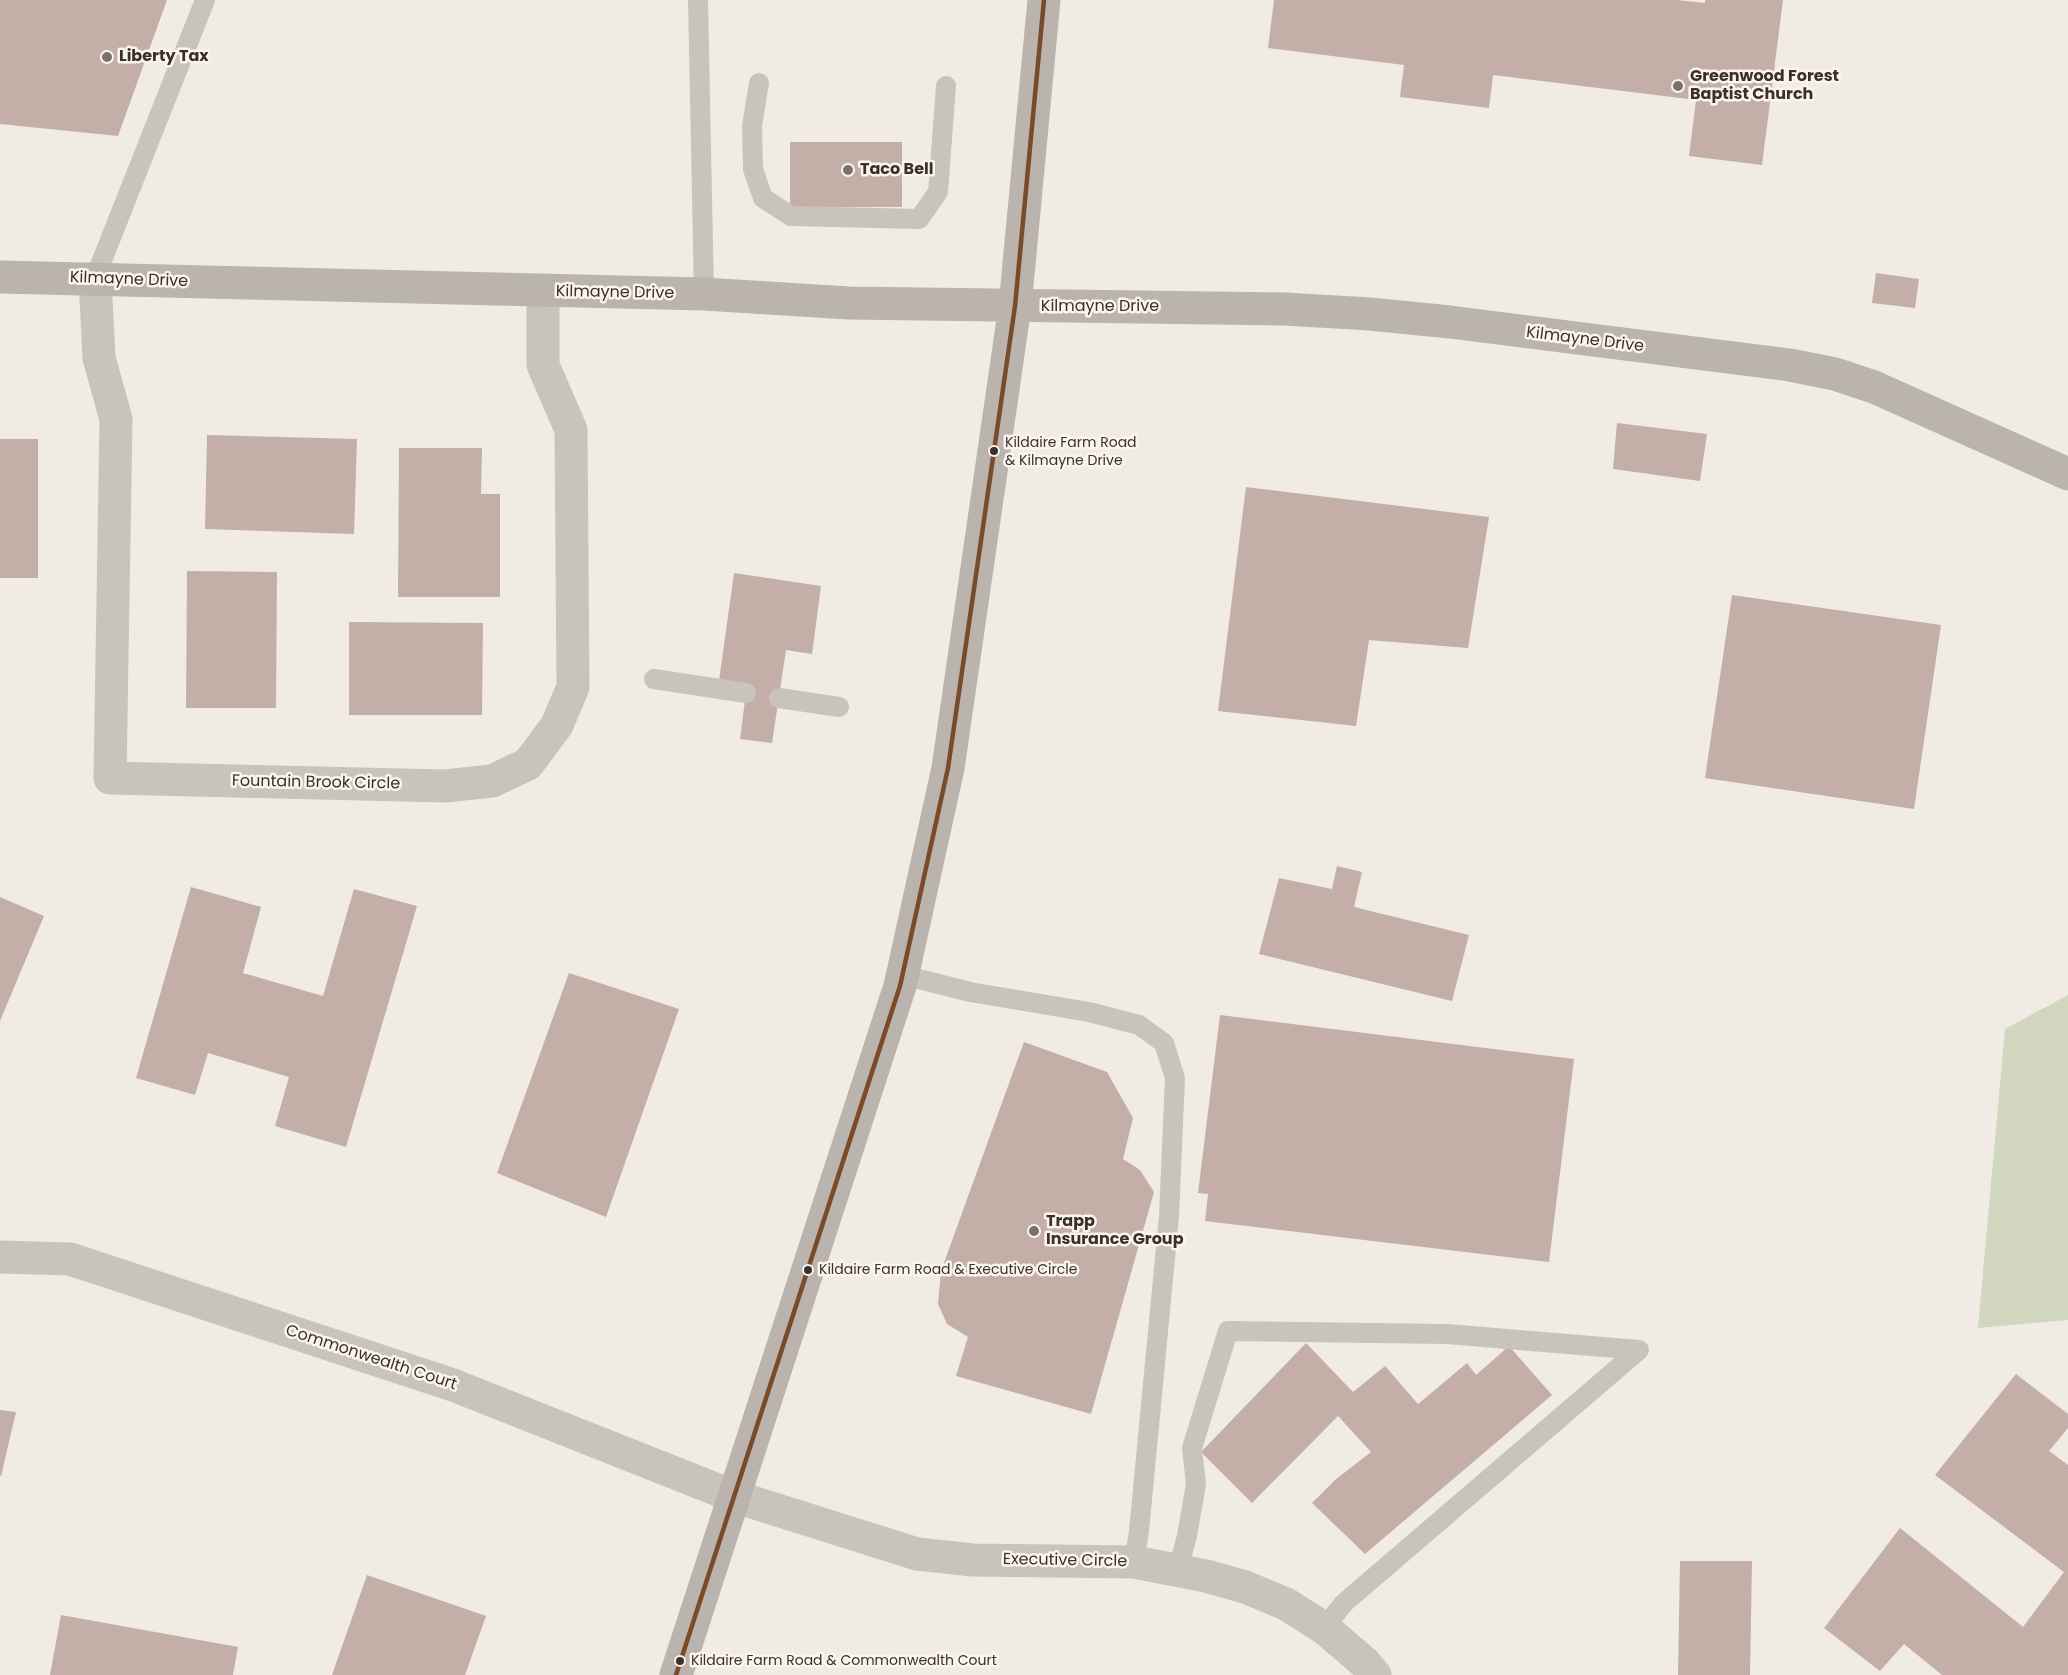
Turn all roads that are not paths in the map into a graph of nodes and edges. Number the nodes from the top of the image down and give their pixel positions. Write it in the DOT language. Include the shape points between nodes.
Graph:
graph roads {
  1 [pos="205,0"];
  2 [pos="698,0"];
  3 [pos="1044,0"];
  4 [pos="759,83"];
  5 [pos="946,86"];
  6 [pos="0,278"];
  7 [pos="95,278"];
  8 [pos="543,291"];
  9 [pos="704,294"];
  10 [pos="1015,306"];
  11 [pos="2068,474"];
  12 [pos="654,679"];
  13 [pos="746,693"];
  14 [pos="779,698"];
  15 [pos="839,707"];
  16 [pos="903,975"];
  17 [pos="0,1257"];
  18 [pos="733,1496"];
  19 [pos="1134,1562"];
  20 [pos="1178,1570"];
  21 [pos="1324,1628"];
  22 [pos="676,1675"];
  23 [pos="1375,1675"];
  1 -- 7 [label="lane"];
  2 -- 9 [label="lane"];
  3 -- 10 [label="street"];
  4 -- 5 [label="lane" via="752,126 753,168 763,198 791,216 919,219 938,192"];
  6 -- 7 [label="street, Kilmayne Drive"];
  7 -- 8 [label="street, Kilmayne Drive"];
  7 -- 8 [label="street, Fountain Brook Circle" via="99,357 116,419 110,778 445,786 492,781 528,764 557,725 573,687 571,430 543,365"];
  8 -- 9 [label="street, Kilmayne Drive"];
  9 -- 10 [label="street, Kilmayne Drive" via="849,303"];
  10 -- 11 [label="street, Kilmayne Drive" via="1285,309 1370,314 1791,365 1874,387"];
  10 -- 16 [label="street" via="948,768"];
  12 -- 13 [label="lane"];
  14 -- 15 [label="lane"];
  16 -- 18 [label="street"];
  16 -- 19 [label="lane" via="1138,1024 1164,1043 1175,1078 1169,1216"];
  17 -- 18 [label="street, Commonwealth Court" via="70,1259 453,1385"];
  18 -- 19 [label="street, Executive Circle" via="917,1554 973,1560"];
  18 -- 22 [label="street"];
  19 -- 20 [label="street, Executive Circle"];
  20 -- 21 [label="street, Executive Circle" via="1245,1587 1286,1604"];
  20 -- 21 [label="lane" via="1196,1484 1192,1448 1228,1331 1447,1334 1639,1350 1344,1603"];
  21 -- 23 [label="street, Executive Circle"];
}
